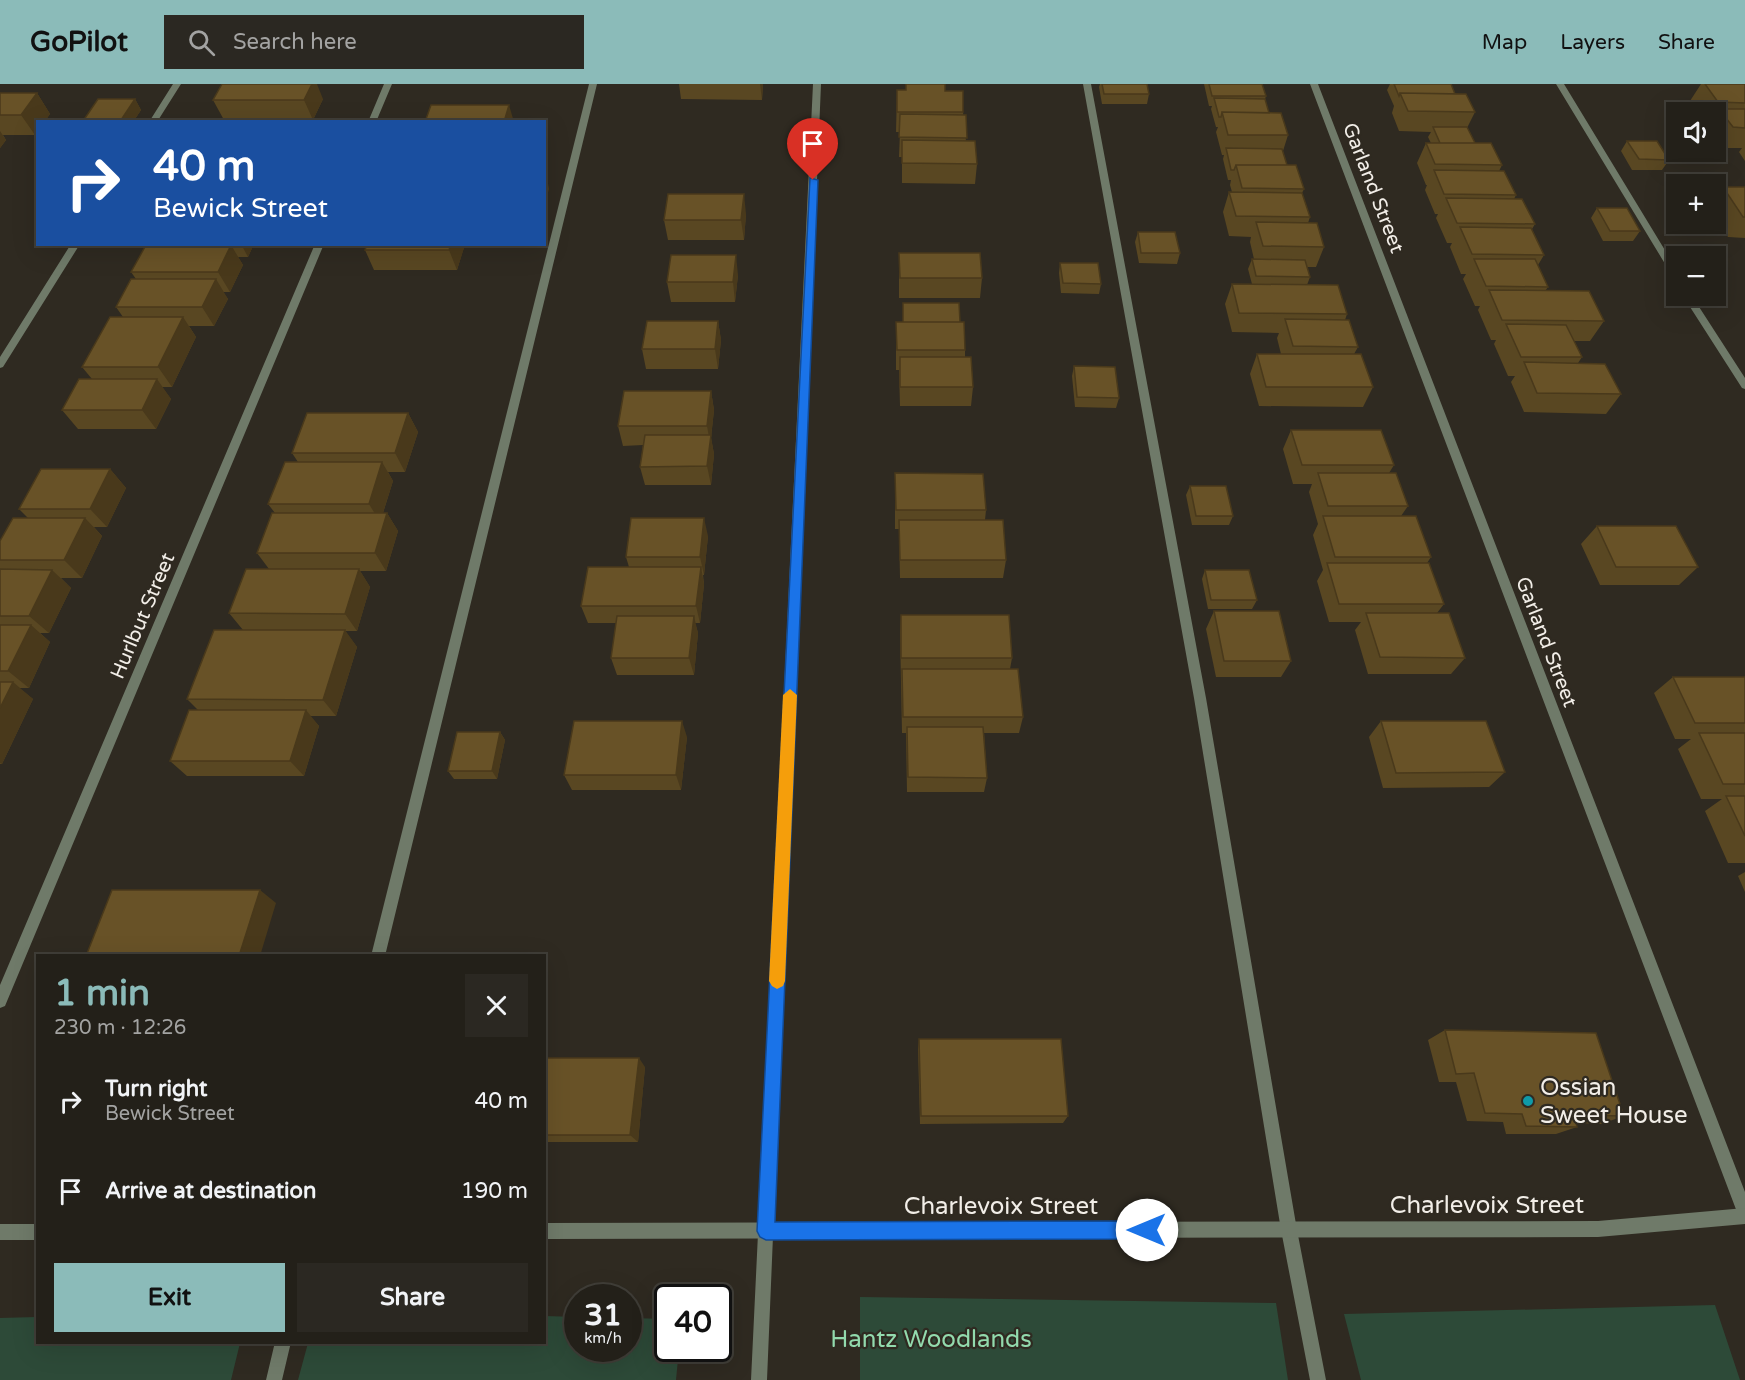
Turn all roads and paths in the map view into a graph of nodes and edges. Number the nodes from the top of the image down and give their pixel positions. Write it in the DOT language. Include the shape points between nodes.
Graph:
graph roads {
  1 [pos="177,84"];
  2 [pos="388,84"];
  3 [pos="592,84"];
  4 [pos="817,84"];
  5 [pos="1087,84"];
  6 [pos="1314,84"];
  7 [pos="1560,84"];
  8 [pos="154,120"];
  9 [pos="373,120"];
  10 [pos="75,246"];
  11 [pos="319,246"];
  12 [pos="1666,259"];
  13 [pos="1694,306"];
  14 [pos="0,365"];
  15 [pos="1745,386"];
  16 [pos="378,954"];
  17 [pos="0,1001"];
  18 [pos="1745,1214"];
  19 [pos="1289,1230"];
  20 [pos="546,1231"];
  21 [pos="766,1231"];
  22 [pos="0,1232"];
  23 [pos="36,1232"];
  24 [pos="282,1344"];
  25 [pos="273,1380"];
  26 [pos="759,1380"];
  27 [pos="1318,1380"];
  1 -- 8 [label="street"];
  2 -- 9 [label="street"];
  3 -- 16 [label="street"];
  4 -- 21 [label="street"];
  5 -- 19 [label="street" via="1200,698"];
  6 -- 18 [label="street, Garland Street"];
  7 -- 12 [label="street"];
  10 -- 14 [label="street"];
  11 -- 17 [label="street, Hurlbut Street"];
  13 -- 15 [label="street"];
  18 -- 19 [label="street, Charlevoix Street" via="1598,1229"];
  19 -- 21 [label="street, Charlevoix Street"];
  19 -- 27 [label="street"];
  20 -- 21 [label="street, Charlevoix Street"];
  21 -- 26 [label="street"];
  22 -- 23 [label="street"];
  24 -- 25 [label="street"];
}
